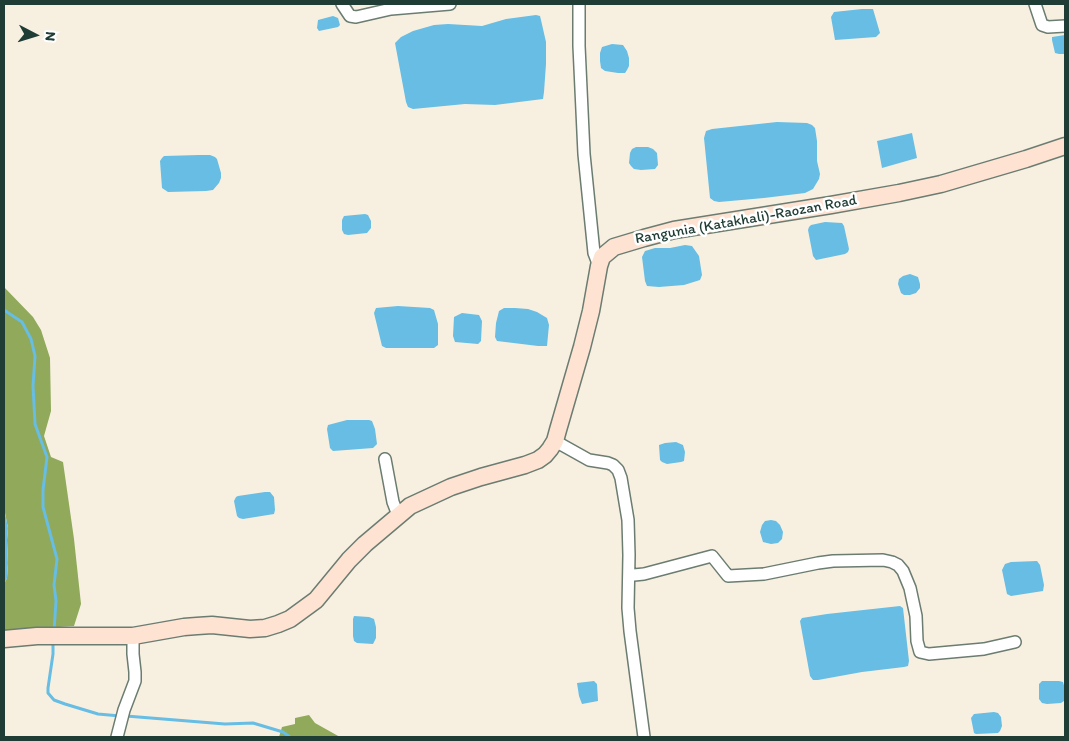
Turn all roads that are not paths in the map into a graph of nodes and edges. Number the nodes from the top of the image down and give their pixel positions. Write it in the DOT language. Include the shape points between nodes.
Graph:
graph roads {
  1 [pos="342,4"];
  2 [pos="450,4"];
  3 [pos="579,4"];
  4 [pos="1035,4"];
  5 [pos="1065,26"];
  6 [pos="1065,146"];
  7 [pos="599,266"];
  8 [pos="555,441"];
  9 [pos="385,458"];
  10 [pos="398,515"];
  11 [pos="629,574"];
  12 [pos="133,636"];
  13 [pos="4,639"];
  14 [pos="1015,642"];
  15 [pos="117,737"];
  16 [pos="644,737"];
  1 -- 2 [label="street" via="350,16 356,17"];
  3 -- 7 [label="street" via="583,145 594,253"];
  4 -- 5 [label="street" via="1042,25"];
  6 -- 7 [label="main road, Rangunia (Katakhali)-Raozan Road" via="941,184 644,238 614,247 602,257"];
  7 -- 8 [label="main road, Rangunia (Katakhali)-Raozan Road"];
  8 -- 10 [label="main road, Rangunia (Katakhali)-Raozan Road" via="546,455 538,460 451,487"];
  8 -- 11 [label="street" via="589,460 608,462 618,470 628,520"];
  9 -- 10 [label="street"];
  10 -- 12 [label="main road, Rangunia (Katakhali)-Raozan Road" via="349,560 316,600 290,619 265,628 212,625"];
  11 -- 14 [label="street" via="644,574 712,556 728,576 764,574 833,561 883,560 898,565 910,588 920,652 984,649"];
  11 -- 16 [label="street" via="630,631"];
  12 -- 13 [label="main road, Rangunia (Katakhali)-Raozan Road"];
  12 -- 15 [label="street" via="135,681"];
}
